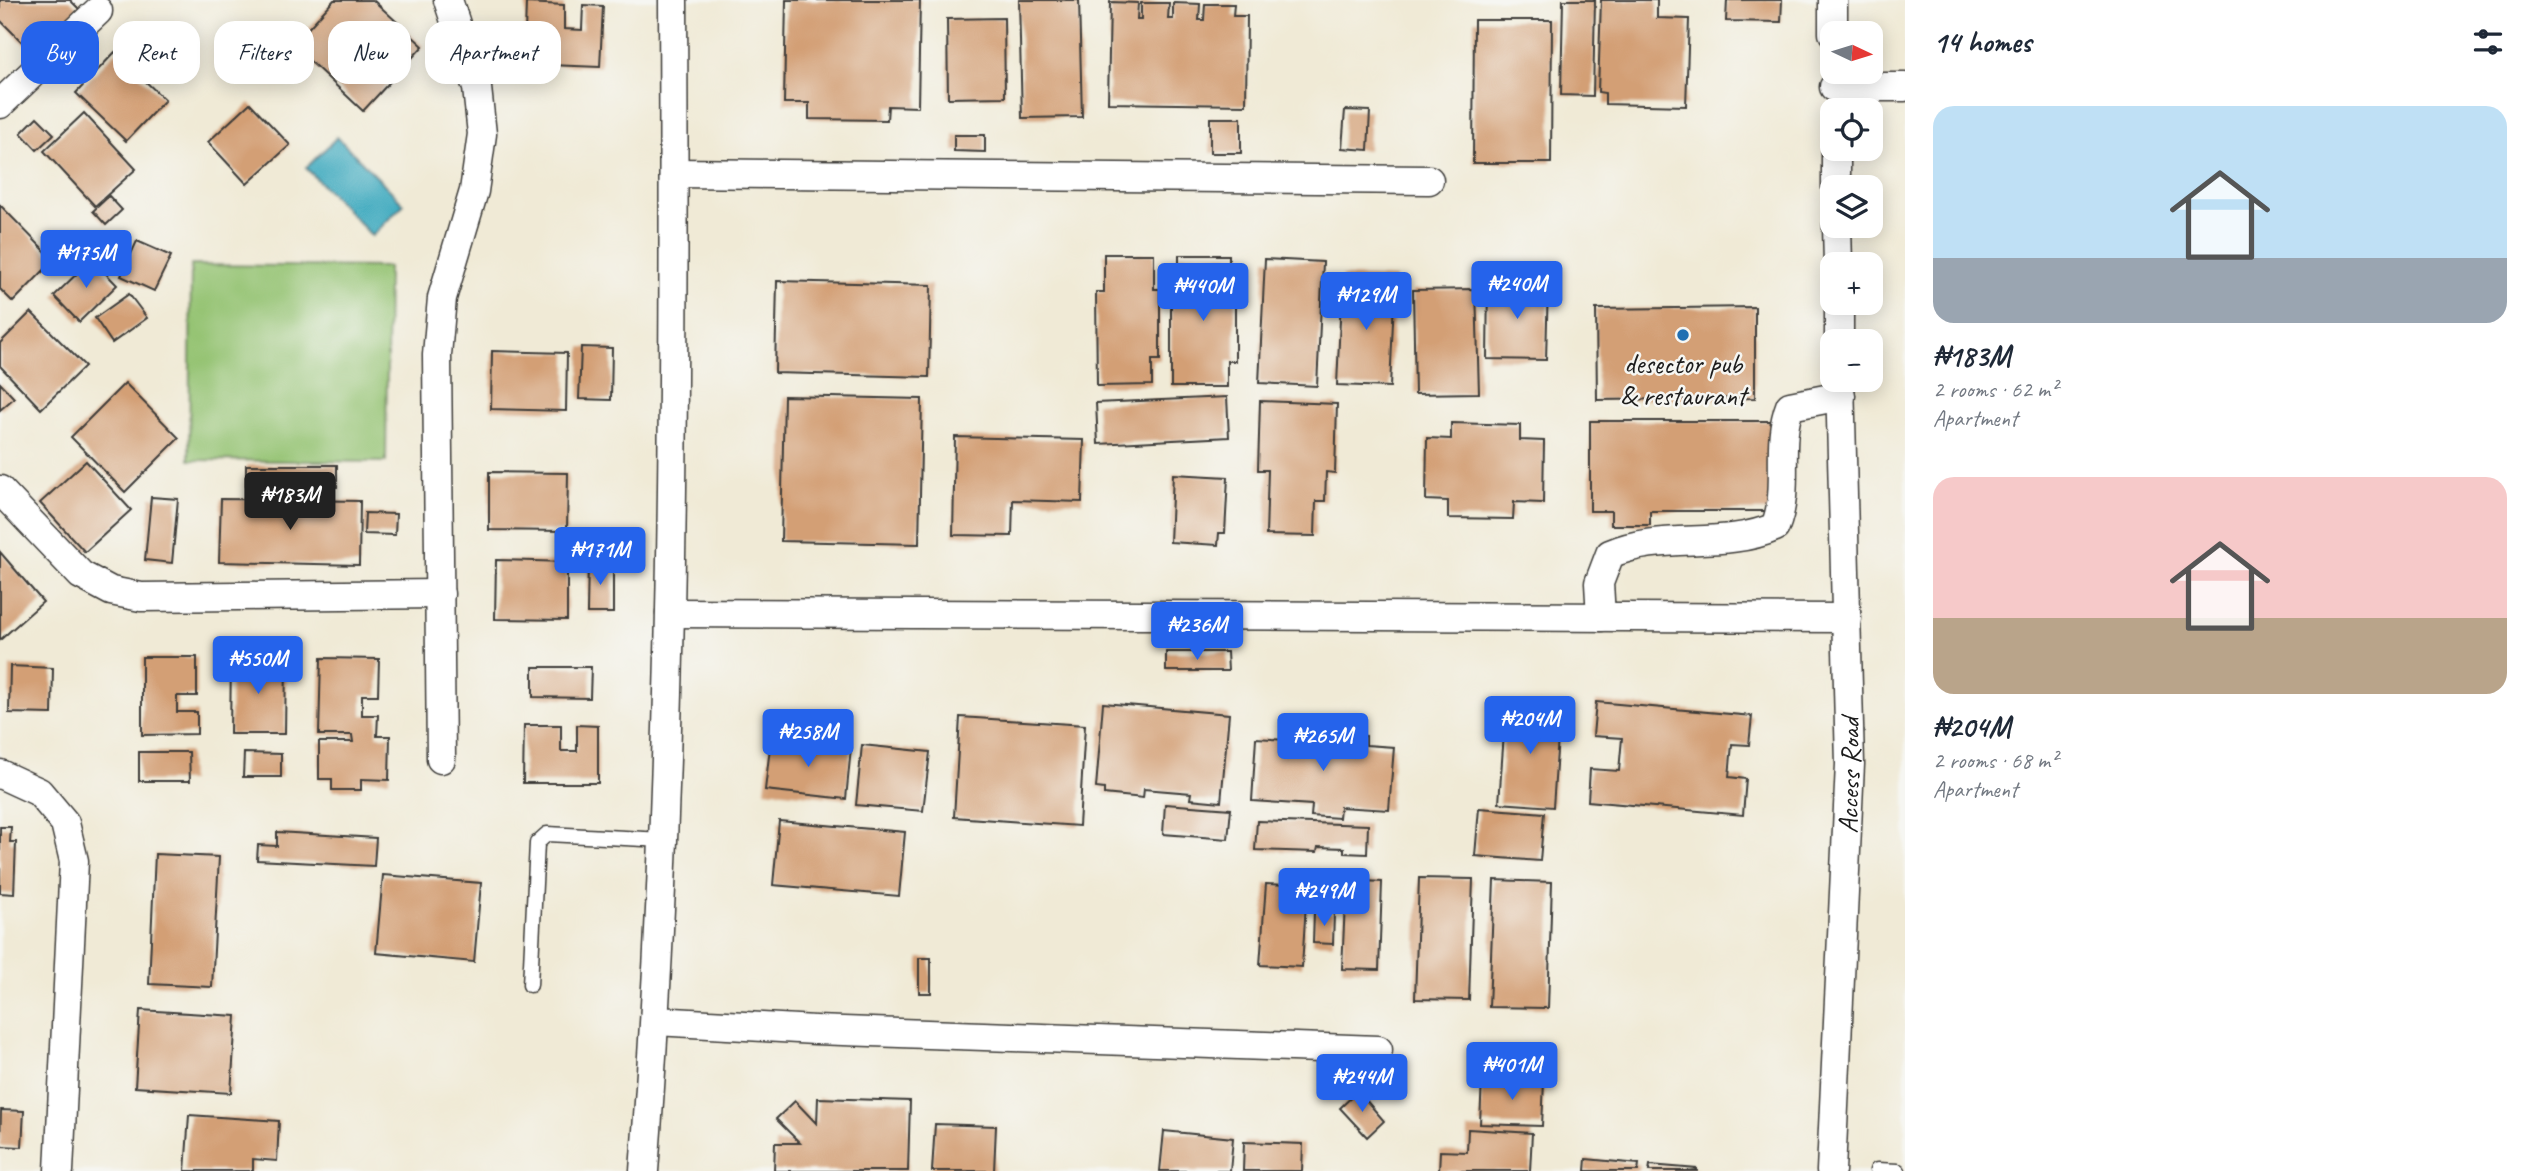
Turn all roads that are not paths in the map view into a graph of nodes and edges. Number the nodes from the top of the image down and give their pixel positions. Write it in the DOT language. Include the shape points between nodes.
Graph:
graph roads {
  1 [pos="448,0"];
  2 [pos="673,0"];
  3 [pos="1833,0"];
  4 [pos="98,11"];
  5 [pos="1833,21"];
  6 [pos="1905,87"];
  7 [pos="1835,90"];
  8 [pos="0,104"];
  9 [pos="674,173"];
  10 [pos="1429,180"];
  11 [pos="1829,392"];
  12 [pos="1841,392"];
  13 [pos="0,491"];
  14 [pos="440,594"];
  15 [pos="670,613"];
  16 [pos="1601,617"];
  17 [pos="1847,618"];
  18 [pos="441,760"];
  19 [pos="0,774"];
  20 [pos="664,840"];
  21 [pos="530,985"];
  22 [pos="655,1021"];
  23 [pos="1378,1050"];
  24 [pos="1877,1170"];
  25 [pos="60,1171"];
  26 [pos="644,1171"];
  27 [pos="1831,1171"];
  28 [pos="1898,1171"];
  1 -- 14 [label="street" via="477,88 482,134 474,191 442,298 437,355"];
  2 -- 9 [label="street"];
  3 -- 5 [label="street"];
  4 -- 8 [label="street"];
  6 -- 7 [label="street"];
  9 -- 10 [label="street"];
  9 -- 15 [label="street"];
  11 -- 16 [label="street" via="1790,405 1784,427 1782,500 1775,527 1741,536 1631,545 1610,554 1599,583"];
  12 -- 17 [label="street, Access Road"];
  13 -- 14 [label="street" via="81,575 111,591 141,597"];
  14 -- 18 [label="street"];
  15 -- 16 [label="street"];
  15 -- 20 [label="street"];
  16 -- 17 [label="street"];
  17 -- 27 [label="street, Access Road" via="1850,764"];
  19 -- 25 [label="street" via="39,792 65,823 74,861"];
  20 -- 21 [label="lane" via="547,834 537,843"];
  20 -- 22 [label="street"];
  22 -- 23 [label="street"];
  22 -- 26 [label="street"];
  24 -- 28 [label="lane"];
}
